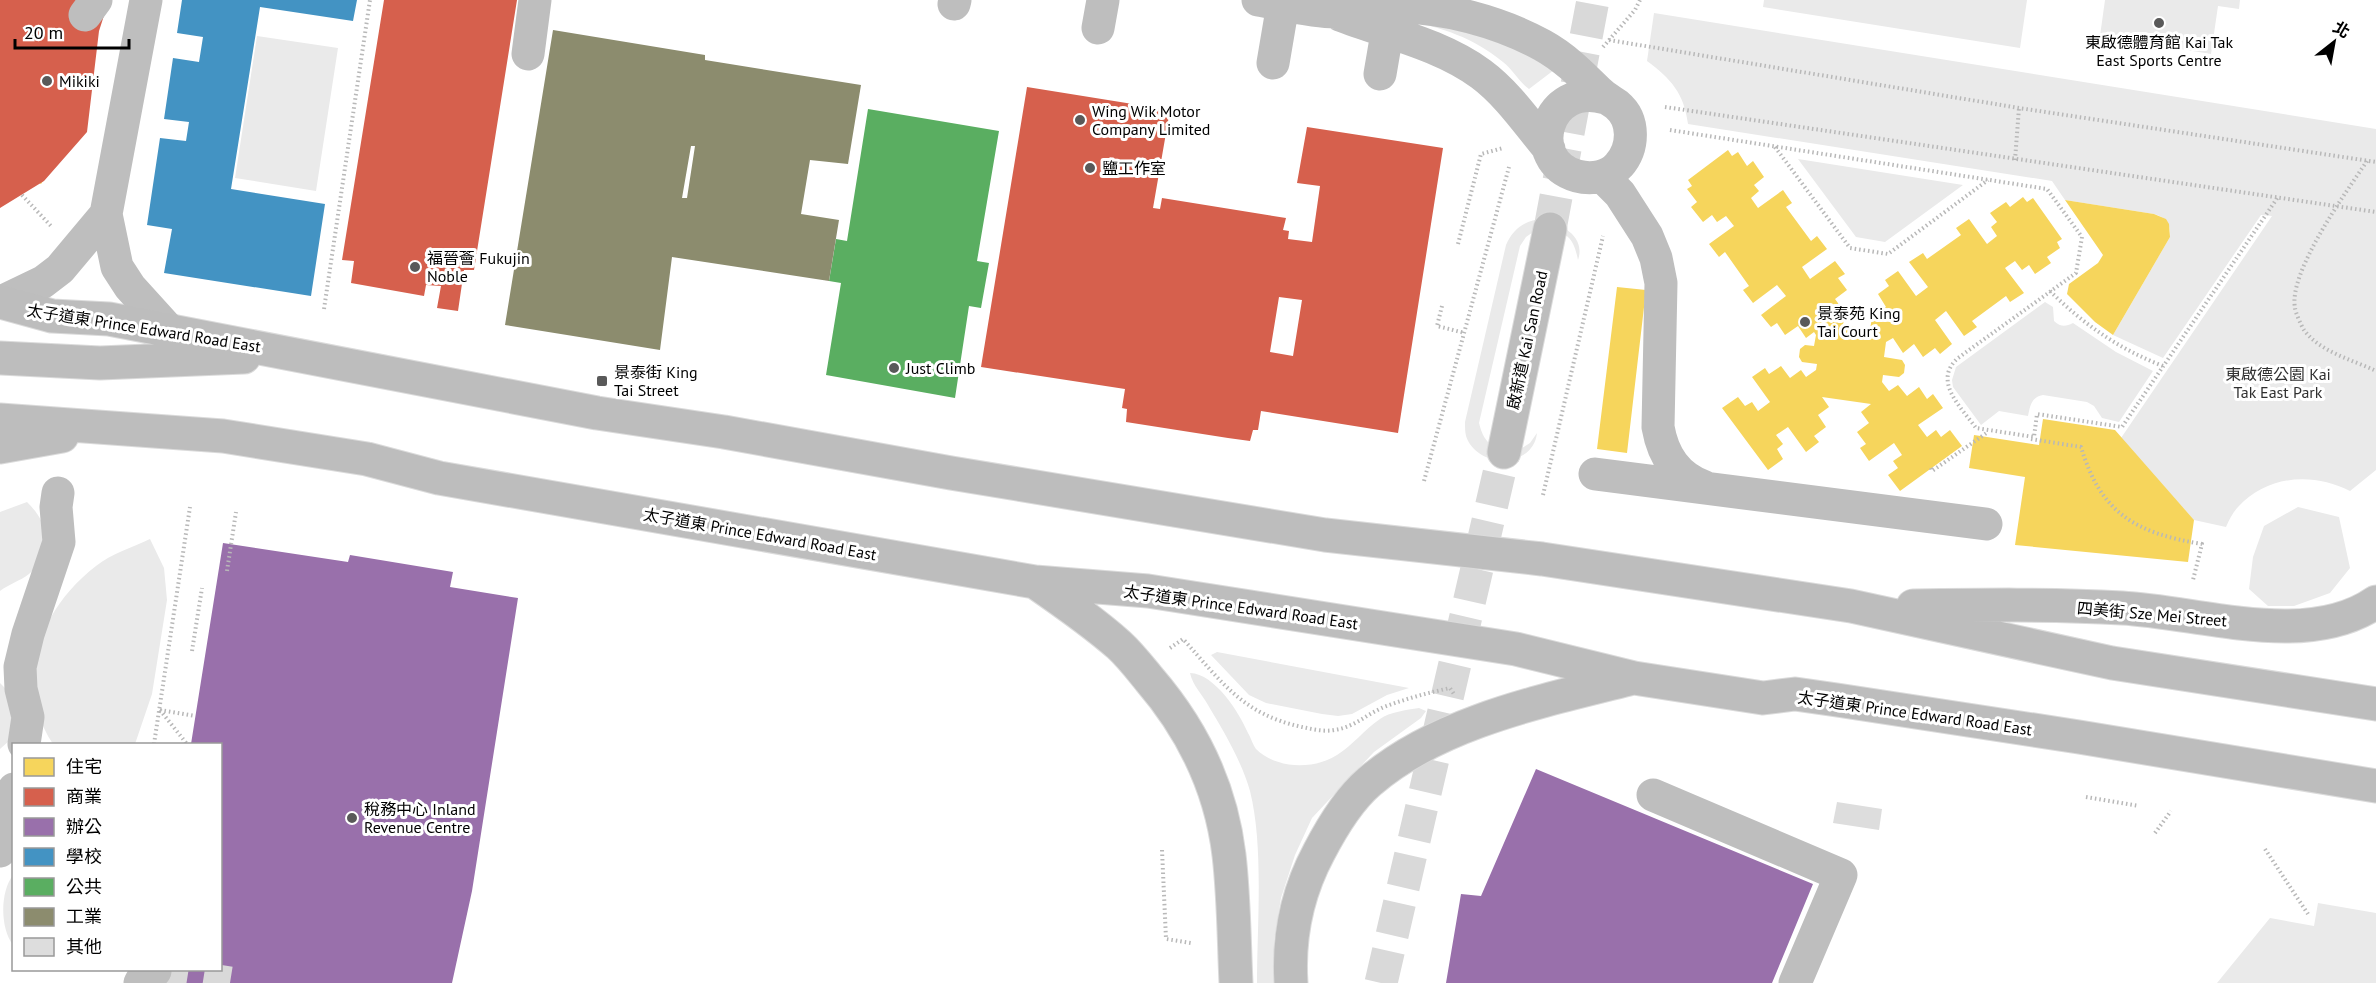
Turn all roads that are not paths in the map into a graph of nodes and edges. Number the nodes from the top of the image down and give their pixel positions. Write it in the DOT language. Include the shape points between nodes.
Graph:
graph roads {
  1 [pos="146,0"];
  2 [pos="535,0"];
  3 [pos="1271,2"];
  4 [pos="1337,6"];
  5 [pos="1387,33"];
  6 [pos="528,54"];
  7 [pos="1273,63"];
  8 [pos="1380,75"];
  9 [pos="1605,98"];
  10 [pos="1549,150"];
  11 [pos="1602,176"];
  12 [pos="106,214"];
  13 [pos="1550,229"];
  14 [pos="1,302"];
  15 [pos="169,330"];
  16 [pos="288,353"];
  17 [pos="0,358"];
  18 [pos="0,420"];
  19 [pos="105,428"];
  20 [pos="0,447"];
  21 [pos="1504,452"];
  22 [pos="1595,474"];
  23 [pos="1718,489"];
  24 [pos="58,493"];
  25 [pos="1986,524"];
  26 [pos="1035,582"];
  27 [pos="2376,602"];
  28 [pos="1851,606"];
  29 [pos="1634,678"];
  30 [pos="2376,704"];
  31 [pos="24,743"];
  32 [pos="2376,786"];
  33 [pos="1653,795"];
  34 [pos="12,798"];
  35 [pos="0,851"];
  36 [pos="1236,983"];
  37 [pos="1291,983"];
  38 [pos="1796,983"];
  1 -- 12 [label="street"];
  2 -- 6 [label="street"];
  3 -- 4 [label="street"];
  3 -- 7 [label="street"];
  4 -- 5 [label="street"];
  4 -- 9 [label="street" via="1394,7 1470,17 1498,25 1544,46 1577,69"];
  5 -- 8 [label="street"];
  5 -- 10 [label="street" via="1432,47 1482,75"];
  9 -- 10 [label="street" via="1581,95 1560,106 1548,126"];
  9 -- 11 [label="street" via="1618,105 1631,131 1625,159"];
  10 -- 11 [label="street" via="1570,174"];
  11 -- 23 [label="street" via="1620,194 1656,258 1661,283 1661,443 1676,470 1702,486"];
  12 -- 14 [label="street" via="60,269 43,282"];
  12 -- 15 [label="street" via="117,267"];
  13 -- 21 [label="main road, 啟新道 Kai San Road"];
  14 -- 15 [label="main road, 太子道東 Prince Edward Road East" via="52,316 109,319"];
  15 -- 16 [label="main road, 太子道東 Prince Edward Road East"];
  16 -- 17 [label="main road, 太子道東 Prince Edward Road East" via="100,363"];
  16 -- 28 [label="main road, 太子道東 Prince Edward Road East" via="597,412 1313,533 1542,559"];
  18 -- 19 [label="main road, 太子道東 Prince Edward Road East"];
  19 -- 20 [label="main road, 太子道東 Prince Edward Road East"];
  19 -- 26 [label="main road, 太子道東 Prince Edward Road East" via="223,436 296,447 367,459 439,478"];
  22 -- 23 [label="street"];
  23 -- 25 [label="street"];
  24 -- 31 [label="street" via="59,542 20,667 28,717"];
  26 -- 29 [label="main road, 太子道東 Prince Edward Road East" via="1148,591 1516,649"];
  26 -- 36 [label="main road" via="1121,647 1165,697 1197,746 1222,816 1229,855"];
  27 -- 28 [label="main road, 四美街 Sze Mei Street" via="2331,621 2284,626 2124,608"];
  28 -- 30 [label="main road, 太子道東 Prince Edward Road East" via="2112,663"];
  29 -- 32 [label="main road, 太子道東 Prince Edward Road East" via="1762,698 1795,694 1837,700"];
  29 -- 37 [label="main road" via="1473,723 1411,752 1368,783 1340,816 1310,869 1292,932"];
  33 -- 38 [label="street" via="1841,875"];
  34 -- 35 [label="street"];
}
